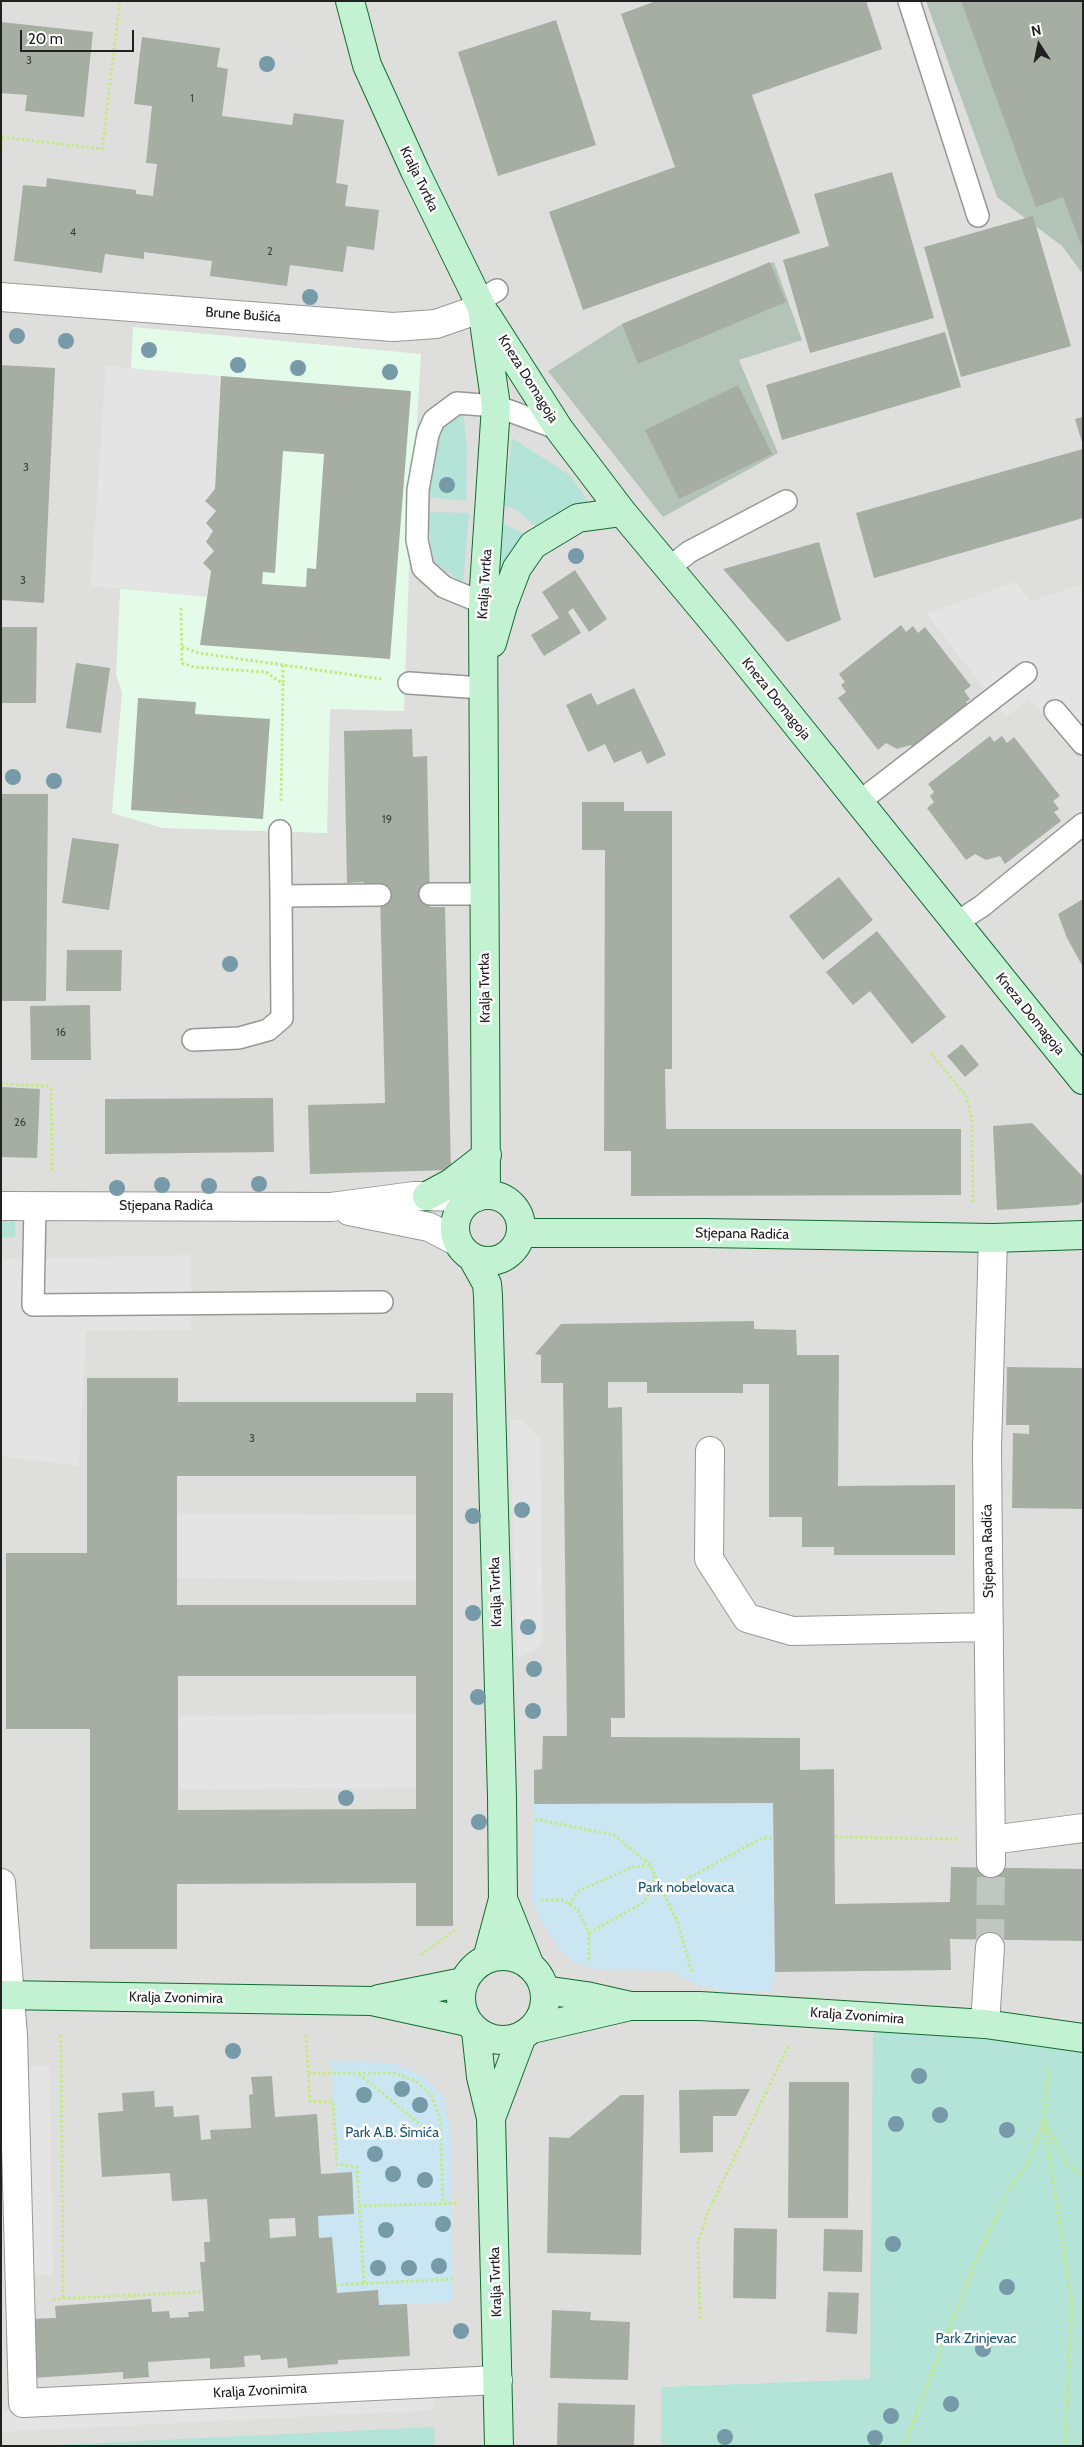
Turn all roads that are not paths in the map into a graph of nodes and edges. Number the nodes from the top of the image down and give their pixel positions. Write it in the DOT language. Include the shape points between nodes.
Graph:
graph roads {
  1 [pos="350,1"];
  2 [pos="909,1"];
  3 [pos="978,216"];
  4 [pos="1,297"];
  5 [pos="486,300"];
  6 [pos="496,406"];
  7 [pos="559,429"];
  8 [pos="786,501"];
  9 [pos="622,512"];
  10 [pos="669,568"];
  11 [pos="483,603"];
  12 [pos="1026,673"];
  13 [pos="409,683"];
  14 [pos="482,685"];
  15 [pos="1056,711"];
  16 [pos="1083,744"];
  17 [pos="859,802"];
  18 [pos="1083,824"];
  19 [pos="280,831"];
  20 [pos="430,894"];
  21 [pos="484,894"];
  22 [pos="380,895"];
  23 [pos="281,896"];
  24 [pos="956,923"];
  25 [pos="193,1040"];
  26 [pos="1083,1080"];
  27 [pos="487,1155"];
  28 [pos="427,1196"];
  29 [pos="482,1196"];
  30 [pos="1,1206"];
  31 [pos="35,1206"];
  32 [pos="331,1207"];
  33 [pos="1075,1232"];
  34 [pos="521,1233"];
  35 [pos="984,1238"];
  36 [pos="465,1250"];
  37 [pos="502,1258"];
  38 [pos="487,1284"];
  39 [pos="382,1302"];
  40 [pos="710,1451"];
  41 [pos="989,1627"];
  42 [pos="1083,1828"];
  43 [pos="1,1883"];
  44 [pos="503,1899"];
  45 [pos="990,1946"];
  46 [pos="487,1959"];
  47 [pos="530,1966"];
  48 [pos="464,1982"];
  49 [pos="544,1990"];
  50 [pos="6,1995"];
  51 [pos="372,2001"];
  52 [pos="630,2006"];
  53 [pos="985,2024"];
  54 [pos="472,2027"];
  55 [pos="527,2033"];
  56 [pos="1083,2038"];
  57 [pos="491,2118"];
  58 [pos="498,2380"];
  59 [pos="12,2403"];
  60 [pos="499,2446"];
  1 -- 5 [label="street, Kralja Tvrtka" via="367,65 415,171"];
  2 -- 3 [label="lane"];
  4 -- 5 [label="street, Brune Bušića" via="394,327 436,324"];
  5 -- 6 [label="street, Kralja Tvrtka"];
  5 -- 7 [label="street, Kneza Domagoja"];
  6 -- 7 [label="lane"];
  6 -- 11 [label="street, Kralja Tvrtka"];
  6 -- 11 [label="lane" via="457,403 434,420 428,434 418,490 417,540 423,568 444,587"];
  7 -- 9 [label="street, Kneza Domagoja"];
  8 -- 10 [label="lane" via="689,552"];
  9 -- 10 [label="street, Kneza Domagoja"];
  9 -- 14 [label="street" via="578,518 532,544 517,568 503,605"];
  10 -- 17 [label="street, Kneza Domagoja"];
  11 -- 14 [label="street, Kralja Tvrtka"];
  12 -- 17 [label="lane"];
  13 -- 14 [label="lane"];
  14 -- 21 [label="street, Kralja Tvrtka"];
  15 -- 16 [label="lane"];
  17 -- 24 [label="street, Kneza Domagoja"];
  18 -- 24 [label="lane" via="982,906"];
  19 -- 23 [label="lane"];
  20 -- 21 [label="lane"];
  21 -- 27 [label="street, Kralja Tvrtka"];
  22 -- 23 [label="lane"];
  23 -- 25 [label="lane" via="282,1018 268,1030 239,1038"];
  24 -- 26 [label="street, Kneza Domagoja"];
  27 -- 28 [label="street" via="451,1183"];
  27 -- 29 [label="street, Kralja Tvrtka"];
  28 -- 29 [label="street, Stjepana Radića"];
  28 -- 32 [label="street, Stjepana Radića"];
  29 -- 34 [label="street" via="498,1196 508,1202 521,1222"];
  29 -- 36 [label="street" via="467,1202 456,1221 455,1232"];
  30 -- 31 [label="street, Stjepana Radića"];
  31 -- 32 [label="street, Stjepana Radića"];
  31 -- 39 [label="lane" via="33,1305"];
  32 -- 36 [label="street, Stjepana Radića" via="429,1227"];
  33 -- 35 [label="street, Stjepana Radića"];
  34 -- 35 [label="street, Stjepana Radića"];
  34 -- 37 [label="street" via="511,1252"];
  35 -- 41 [label="street, Stjepana Radića"];
  36 -- 37 [label="street" via="481,1261"];
  36 -- 38 [label="street"];
  37 -- 38 [label="street"];
  38 -- 44 [label="street, Kralja Tvrtka"];
  40 -- 41 [label="street" via="709,1559 747,1618 792,1631"];
  41 -- 42 [label="street, Stjepana Radića" via="991,1851"];
  43 -- 50 [label="street, Kralja Zvonimira"];
  44 -- 46 [label="street, Kralja Tvrtka"];
  44 -- 47 [label="street, Kralja Tvrtka"];
  45 -- 53 [label="street"];
  46 -- 47 [label="street" via="509,1957"];
  46 -- 48 [label="street" via="473,1968"];
  47 -- 49 [label="street"];
  48 -- 51 [label="street, Kralja Zvonimira"];
  48 -- 54 [label="street" via="461,2007"];
  49 -- 52 [label="street, Kralja Zvonimira"];
  49 -- 55 [label="street" via="543,2012"];
  50 -- 51 [label="street, Kralja Zvonimira"];
  50 -- 59 [label="street, Kralja Zvonimira" via="20,2300"];
  51 -- 54 [label="street, Kralja Zvonimira"];
  52 -- 53 [label="street, Kralja Zvonimira" via="700,2006"];
  52 -- 55 [label="street, Kralja Zvonimira"];
  53 -- 56 [label="street, Kralja Zvonimira"];
  54 -- 55 [label="street" via="503,2041"];
  54 -- 57 [label="street, Kralja Tvrtka"];
  55 -- 57 [label="street, Kralja Tvrtka"];
  57 -- 58 [label="street, Kralja Tvrtka"];
  58 -- 59 [label="street, Kralja Zvonimira"];
  58 -- 60 [label="street, Kralja Tvrtka"];
}
